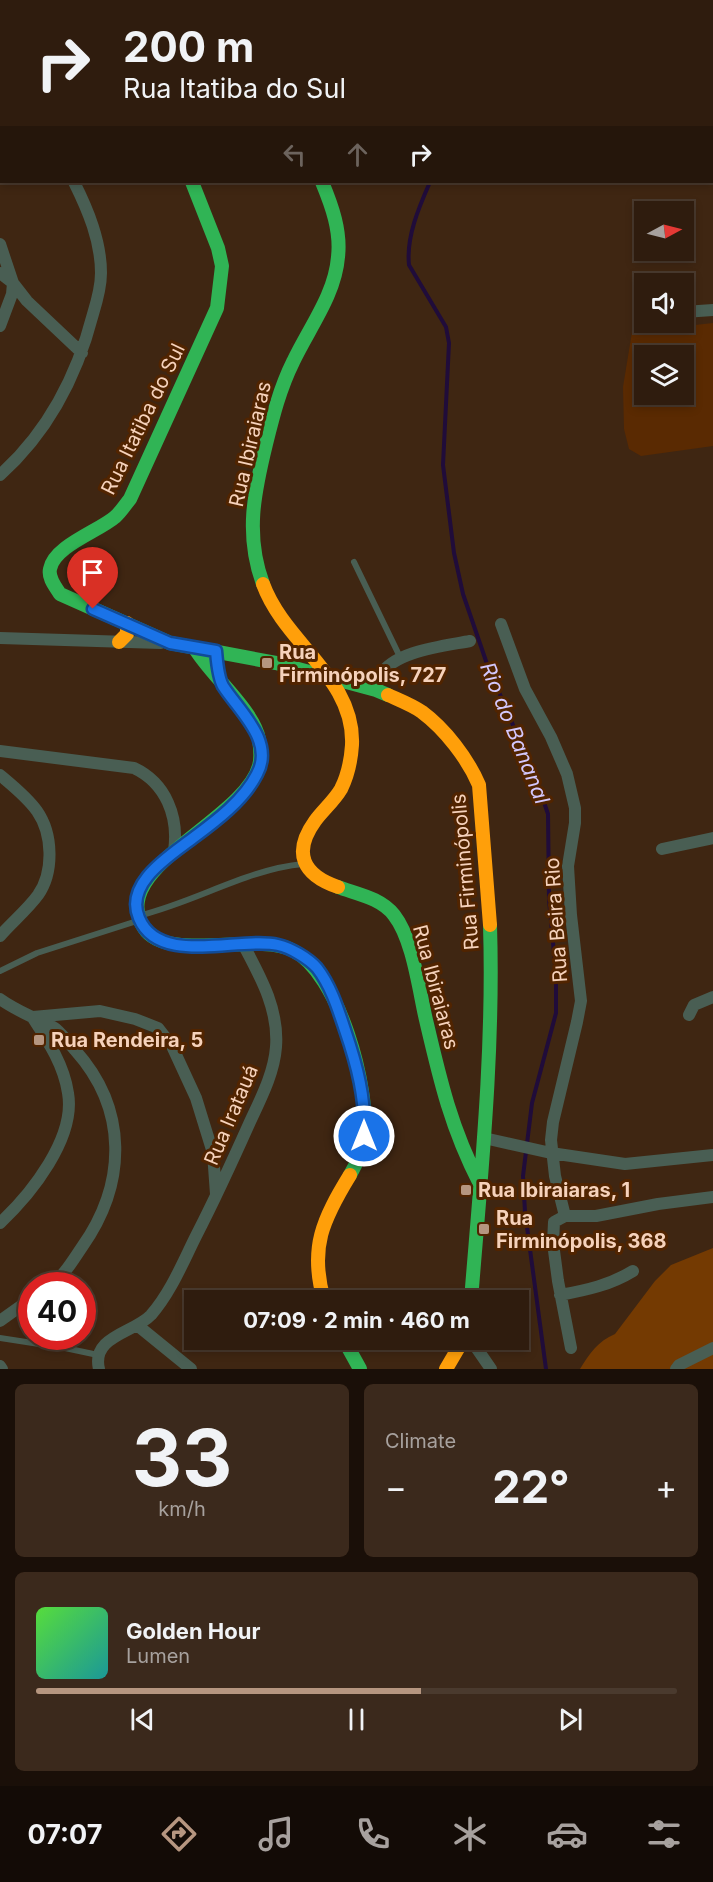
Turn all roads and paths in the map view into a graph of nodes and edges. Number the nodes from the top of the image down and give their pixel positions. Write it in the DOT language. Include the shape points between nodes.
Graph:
graph roads {
  1 [pos="74,183"];
  2 [pos="192,183"];
  3 [pos="322,183"];
  4 [pos="0,243"];
  5 [pos="0,273"];
  6 [pos="13,283"];
  7 [pos="713,310"];
  8 [pos="694,311"];
  9 [pos="0,326"];
  10 [pos="82,353"];
  11 [pos="0,475"];
  12 [pos="354,562"];
  13 [pos="126,622"];
  14 [pos="501,624"];
  15 [pos="0,638"];
  16 [pos="470,640"];
  17 [pos="119,642"];
  18 [pos="170,643"];
  19 [pos="194,647"];
  20 [pos="216,651"];
  21 [pos="400,657"];
  22 [pos="329,676"];
  23 [pos="222,685"];
  24 [pos="376,690"];
  25 [pos="0,751"];
  26 [pos="0,775"];
  27 [pos="713,838"];
  28 [pos="662,849"];
  29 [pos="174,851"];
  30 [pos="305,864"];
  31 [pos="139,919"];
  32 [pos="0,936"];
  33 [pos="243,944"];
  34 [pos="0,971"];
  35 [pos="713,997"];
  36 [pos="0,999"];
  37 [pos="689,1015"];
  38 [pos="33,1017"];
  39 [pos="490,1139"];
  40 [pos="459,1140"];
  41 [pos="551,1153"];
  42 [pos="713,1155"];
  43 [pos="468,1160"];
  44 [pos="482,1160"];
  45 [pos="480,1186"];
  46 [pos="713,1197"];
  47 [pos="216,1198"];
  48 [pos="565,1216"];
  49 [pos="0,1223"];
  50 [pos="633,1271"];
  51 [pos="63,1272"];
  52 [pos="320,1290"];
  53 [pos="472,1290"];
  54 [pos="560,1295"];
  55 [pos="18,1308"];
  56 [pos="0,1321"];
  57 [pos="137,1325"];
  58 [pos="0,1338"];
  59 [pos="570,1348"];
  60 [pos="713,1348"];
  61 [pos="350,1350"];
  62 [pos="457,1350"];
  63 [pos="478,1350"];
  64 [pos="98,1356"];
  65 [pos="99,1369"];
  66 [pos="191,1369"];
  67 [pos="360,1369"];
  68 [pos="446,1369"];
  69 [pos="491,1369"];
  70 [pos="676,1369"];
  1 -- 10 [label="street" via="87,208 101,272"];
  2 -- 13 [label="main road, Rua Itatiba do Sul" via="222,266 217,308 130,499 114,517 53,558 48,573 60,594"];
  3 -- 22 [label="main road, Rua Ibiraiaras" via="335,221 339,261 334,280 281,387 256,485 252,530 256,564 268,601"];
  4 -- 6 [label="street"];
  5 -- 6 [label="street"];
  6 -- 9 [label="street"];
  6 -- 10 [label="street"];
  7 -- 8 [label="street"];
  10 -- 11 [label="street" via="57,407"];
  12 -- 21 [label="lane"];
  13 -- 17 [label="main road" via="129,632"];
  13 -- 18 [label="main road, Rua Itatiba do Sul"];
  14 -- 41 [label="street, Rua Beira Rio" via="525,689 567,774 575,808 568,866 581,1001 553,1122"];
  15 -- 17 [label="street, Rua Firminópolis"];
  16 -- 21 [label="street"];
  17 -- 18 [label="street, Rua Firminópolis"];
  18 -- 19 [label="main road, Rua Firminópolis"];
  19 -- 20 [label="main road, Rua Firminópolis"];
  19 -- 23 [label="main road"];
  20 -- 22 [label="main road, Rua Firminópolis"];
  20 -- 23 [label="main road"];
  21 -- 24 [label="street" via="380,675"];
  22 -- 24 [label="main road, Rua Firminópolis"];
  22 -- 30 [label="main road, Rua Ibiraiaras" via="348,711 351,756 340,791 306,839"];
  23 -- 29 [label="main road" via="259,739 259,771 239,798"];
  24 -- 39 [label="main road, Rua Firminópolis" via="422,712 436,724 479,785 492,960"];
  25 -- 29 [label="street" via="134,768 145,773 167,797 175,824"];
  26 -- 32 [label="street" via="38,812 50,853 39,893"];
  27 -- 28 [label="street"];
  29 -- 31 [label="main road" via="144,880 137,901"];
  30 -- 31 [label="lane" via="256,875"];
  30 -- 40 [label="main road, Rua Ibiraiaras" via="317,879 384,904 400,923"];
  31 -- 33 [label="main road" via="148,933 170,943"];
  31 -- 34 [label="lane" via="37,953"];
  33 -- 47 [label="street, Rua Iratauá" via="270,999 276,1048 272,1069"];
  33 -- 52 [label="main road" via="277,945 296,952 316,967 338,1007 356,1063 365,1114 364,1136 360,1156 317,1244 315,1260"];
  35 -- 37 [label="street" via="694,1005"];
  36 -- 38 [label="street"];
  38 -- 47 [label="street" via="100,1011 158,1028 172,1046 196,1098 213,1153"];
  38 -- 49 [label="street" via="65,1078 69,1108 66,1125 41,1176"];
  38 -- 51 [label="street" via="56,1029 94,1075 110,1106 116,1144 114,1179 101,1217"];
  39 -- 40 [label="main road"];
  39 -- 41 [label="street"];
  39 -- 44 [label="main road, Rua Firminópolis"];
  40 -- 43 [label="main road, Rua Ibiraiaras"];
  41 -- 42 [label="street" via="634,1164"];
  41 -- 48 [label="street, Rua Beira Rio"];
  43 -- 44 [label="main road"];
  43 -- 45 [label="main road, Rua Ibiraiaras"];
  44 -- 45 [label="main road, Rua Firminópolis"];
  45 -- 53 [label="main road, Rua Firminópolis"];
  46 -- 48 [label="street" via="596,1216"];
  47 -- 57 [label="street, Rua Iratauá" via="170,1287 150,1317"];
  48 -- 54 [label="street" via="553,1224"];
  50 -- 54 [label="street" via="599,1287"];
  54 -- 59 [label="street"];
  55 -- 56 [label="street"];
  57 -- 64 [label="street, Rua Iratauá" via="110,1340"];
  57 -- 66 [label="street"];
  58 -- 64 [label="lane"];
  60 -- 70 [label="street"];
  61 -- 67 [label="main road"];
  62 -- 68 [label="main road"];
  63 -- 69 [label="street"];
  64 -- 65 [label="street"];
}
